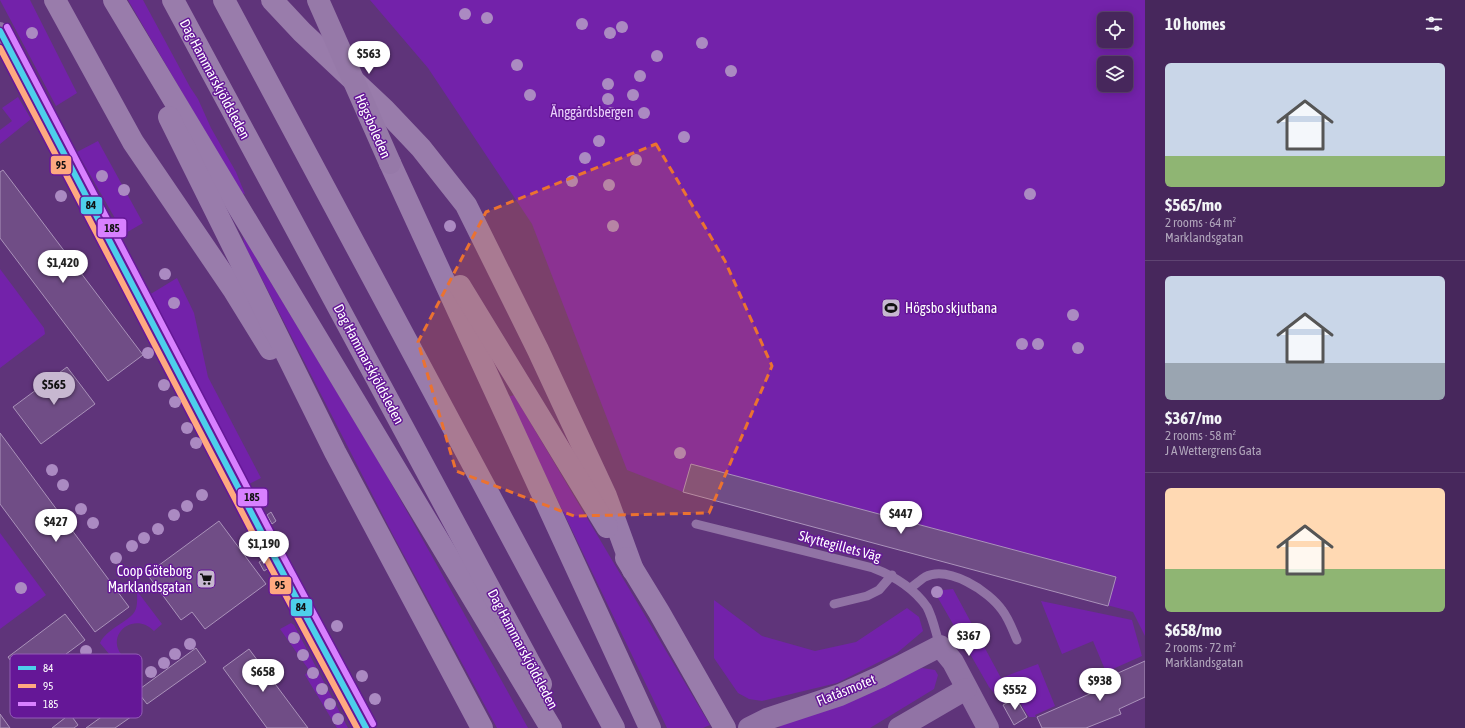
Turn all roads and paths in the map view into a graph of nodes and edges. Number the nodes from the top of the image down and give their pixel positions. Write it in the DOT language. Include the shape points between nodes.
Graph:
graph roads {
  1 [pos="55,0"];
  2 [pos="172,0"];
  3 [pos="224,0"];
  4 [pos="272,0"];
  5 [pos="318,0"];
  6 [pos="115,2"];
  7 [pos="0,31"];
  8 [pos="410,205"];
  9 [pos="335,452"];
  10 [pos="696,524"];
  11 [pos="633,570"];
  12 [pos="892,575"];
  13 [pos="910,588"];
  14 [pos="834,604"];
  15 [pos="1018,640"];
  16 [pos="940,646"];
  17 [pos="966,689"];
  18 [pos="366,728"];
  19 [pos="482,728"];
  20 [pos="552,728"];
  21 [pos="565,728"];
  22 [pos="614,728"];
  23 [pos="650,728"];
  24 [pos="725,728"];
  25 [pos="749,728"];
  26 [pos="899,728"];
  27 [pos="988,728"];
  1 -- 9 [label="main road" via="133,142 233,289"];
  2 -- 21 [label="main road, Dag Hammarskjöldsleden"];
  3 -- 22 [label="main road"];
  4 -- 11 [label="main road" via="416,142 466,205 606,496"];
  5 -- 8 [label="main road, Högsboleden, bridge"];
  6 -- 9 [label="main road" via="135,49"];
  6 -- 20 [label="main road"];
  7 -- 18 [label="street"];
  8 -- 11 [label="main road"];
  8 -- 23 [label="main road"];
  9 -- 19 [label="main road"];
  10 -- 12 [label="lane, Skyttegillets Väg"];
  11 -- 24 [label="main road"];
  12 -- 13 [label="lane, Skyttegillets Väg"];
  12 -- 14 [label="lane" via="879,590 867,596"];
  13 -- 15 [label="lane" via="925,577 934,575 955,577 975,585 991,596 1003,611"];
  13 -- 16 [label="lane, Skyttegillets Väg" via="927,608"];
  16 -- 17 [label="street" via="953,662"];
  16 -- 25 [label="street, Flatåsmotet" via="840,695 767,719"];
  17 -- 26 [label="street"];
  17 -- 27 [label="street"];
}
